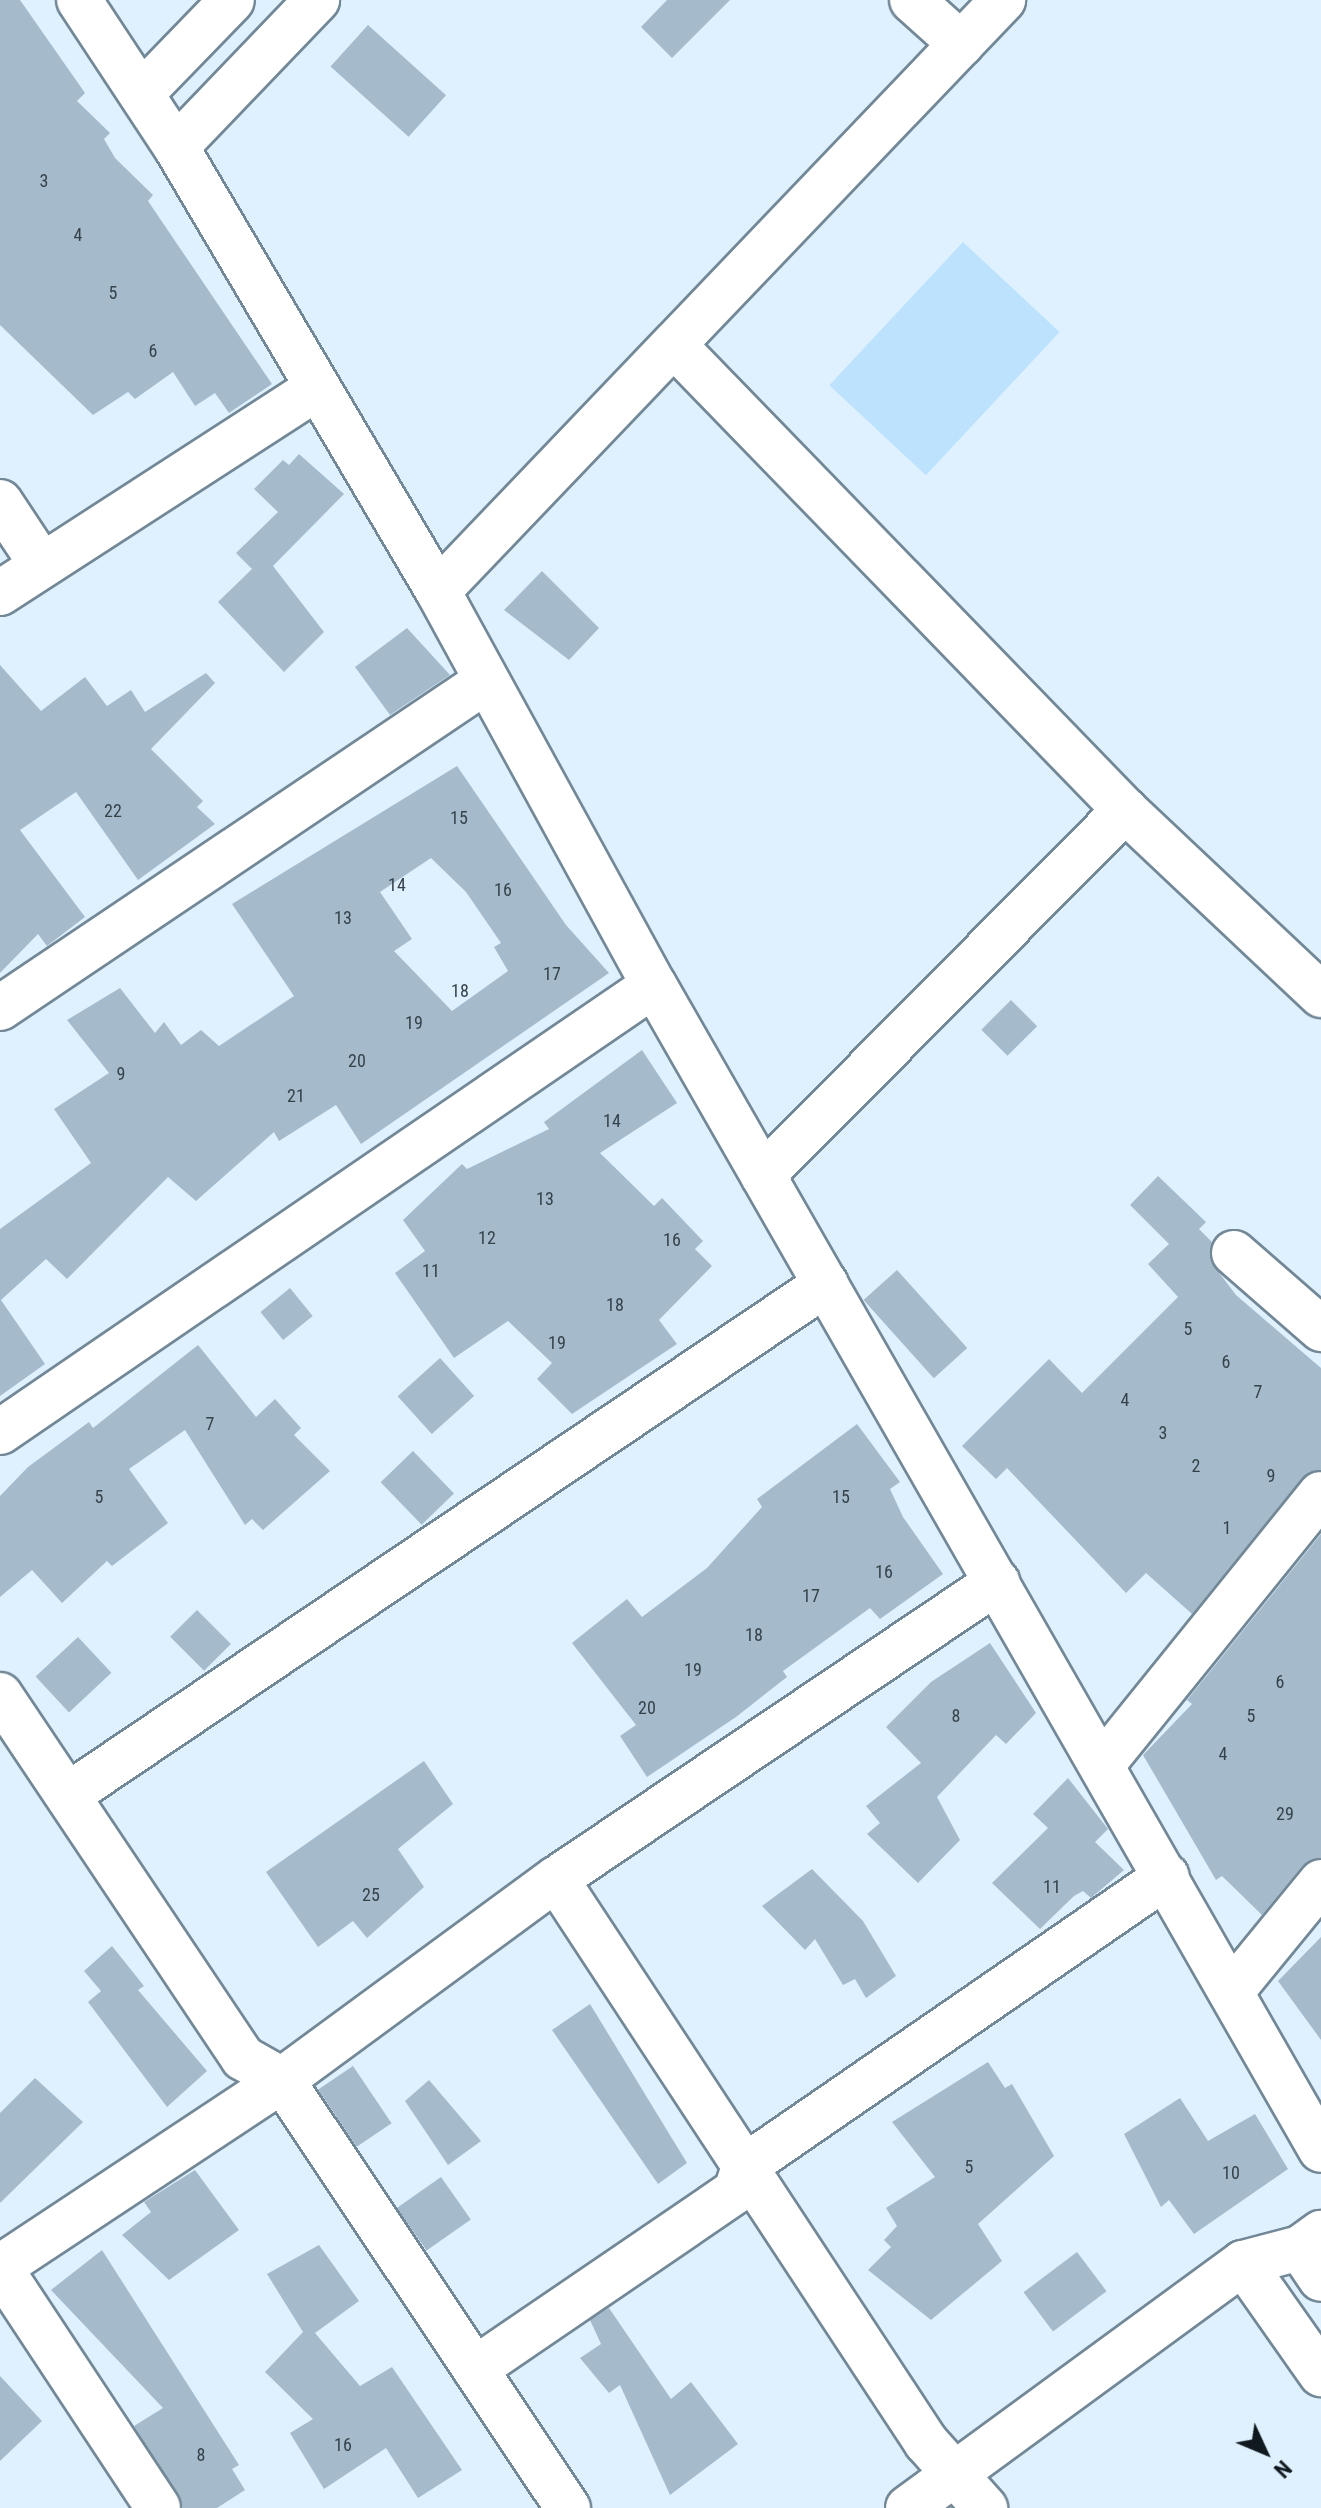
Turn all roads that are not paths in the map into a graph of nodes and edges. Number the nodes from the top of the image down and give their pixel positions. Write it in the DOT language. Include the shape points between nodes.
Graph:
graph roads {
  1 [pos="79,0"];
  2 [pos="232,0"];
  3 [pos="317,0"];
  4 [pos="912,0"];
  5 [pos="1003,0"];
  6 [pos="961,44"];
  7 [pos="142,93"];
  8 [pos="176,147"];
  9 [pos="675,346"];
  10 [pos="317,388"];
  11 [pos="0,502"];
  12 [pos="41,564"];
  13 [pos="438,591"];
  14 [pos="0,593"];
  15 [pos="486,681"];
  16 [pos="1125,810"];
  17 [pos="654,985"];
  18 [pos="1321,995"];
  19 [pos="0,1008"];
  20 [pos="763,1175"];
  21 [pos="1234,1253"];
  22 [pos="826,1284"];
  23 [pos="1321,1329"];
  24 [pos="0,1432"];
  25 [pos="1321,1494"];
  26 [pos="997,1582"];
  27 [pos="0,1695"];
  28 [pos="1102,1765"];
  29 [pos="68,1795"];
  30 [pos="1167,1876"];
  31 [pos="556,1879"];
  32 [pos="1321,1882"];
  33 [pos="1231,1992"];
  34 [pos="282,2080"];
  35 [pos="1321,2150"];
  36 [pos="744,2167"];
  37 [pos="1314,2253"];
  38 [pos="1243,2263"];
  39 [pos="0,2267"];
  40 [pos="475,2369"];
  41 [pos="1321,2374"];
  42 [pos="950,2471"];
  43 [pos="158,2508"];
  44 [pos="568,2508"];
  45 [pos="908,2508"];
  46 [pos="985,2508"];
  1 -- 7 [label="street"];
  2 -- 7 [label="street"];
  3 -- 8 [label="street"];
  4 -- 6 [label="street"];
  5 -- 6 [label="street"];
  6 -- 9 [label="street"];
  7 -- 8 [label="street"];
  8 -- 10 [label="street"];
  9 -- 13 [label="street"];
  9 -- 16 [label="street"];
  10 -- 12 [label="street"];
  10 -- 13 [label="street"];
  11 -- 12 [label="street"];
  12 -- 14 [label="street"];
  13 -- 15 [label="street"];
  15 -- 17 [label="street"];
  15 -- 19 [label="street"];
  16 -- 18 [label="street"];
  16 -- 20 [label="street"];
  17 -- 20 [label="street"];
  17 -- 24 [label="street"];
  20 -- 22 [label="street"];
  21 -- 23 [label="street"];
  22 -- 26 [label="street"];
  22 -- 29 [label="street"];
  25 -- 28 [label="street"];
  26 -- 28 [label="street"];
  26 -- 31 [label="street"];
  27 -- 29 [label="street"];
  28 -- 30 [label="street"];
  29 -- 34 [label="street" via="243,2058"];
  30 -- 33 [label="street"];
  30 -- 36 [label="street"];
  31 -- 34 [label="street"];
  31 -- 36 [label="street"];
  32 -- 33 [label="street"];
  33 -- 35 [label="street"];
  34 -- 39 [label="street"];
  34 -- 40 [label="street"];
  36 -- 40 [label="street" via="736,2191"];
  36 -- 42 [label="street"];
  37 -- 38 [label="street"];
  38 -- 41 [label="street"];
  38 -- 42 [label="street"];
  39 -- 43 [label="street"];
  40 -- 44 [label="street"];
  42 -- 45 [label="street"];
  42 -- 46 [label="street"];
}
